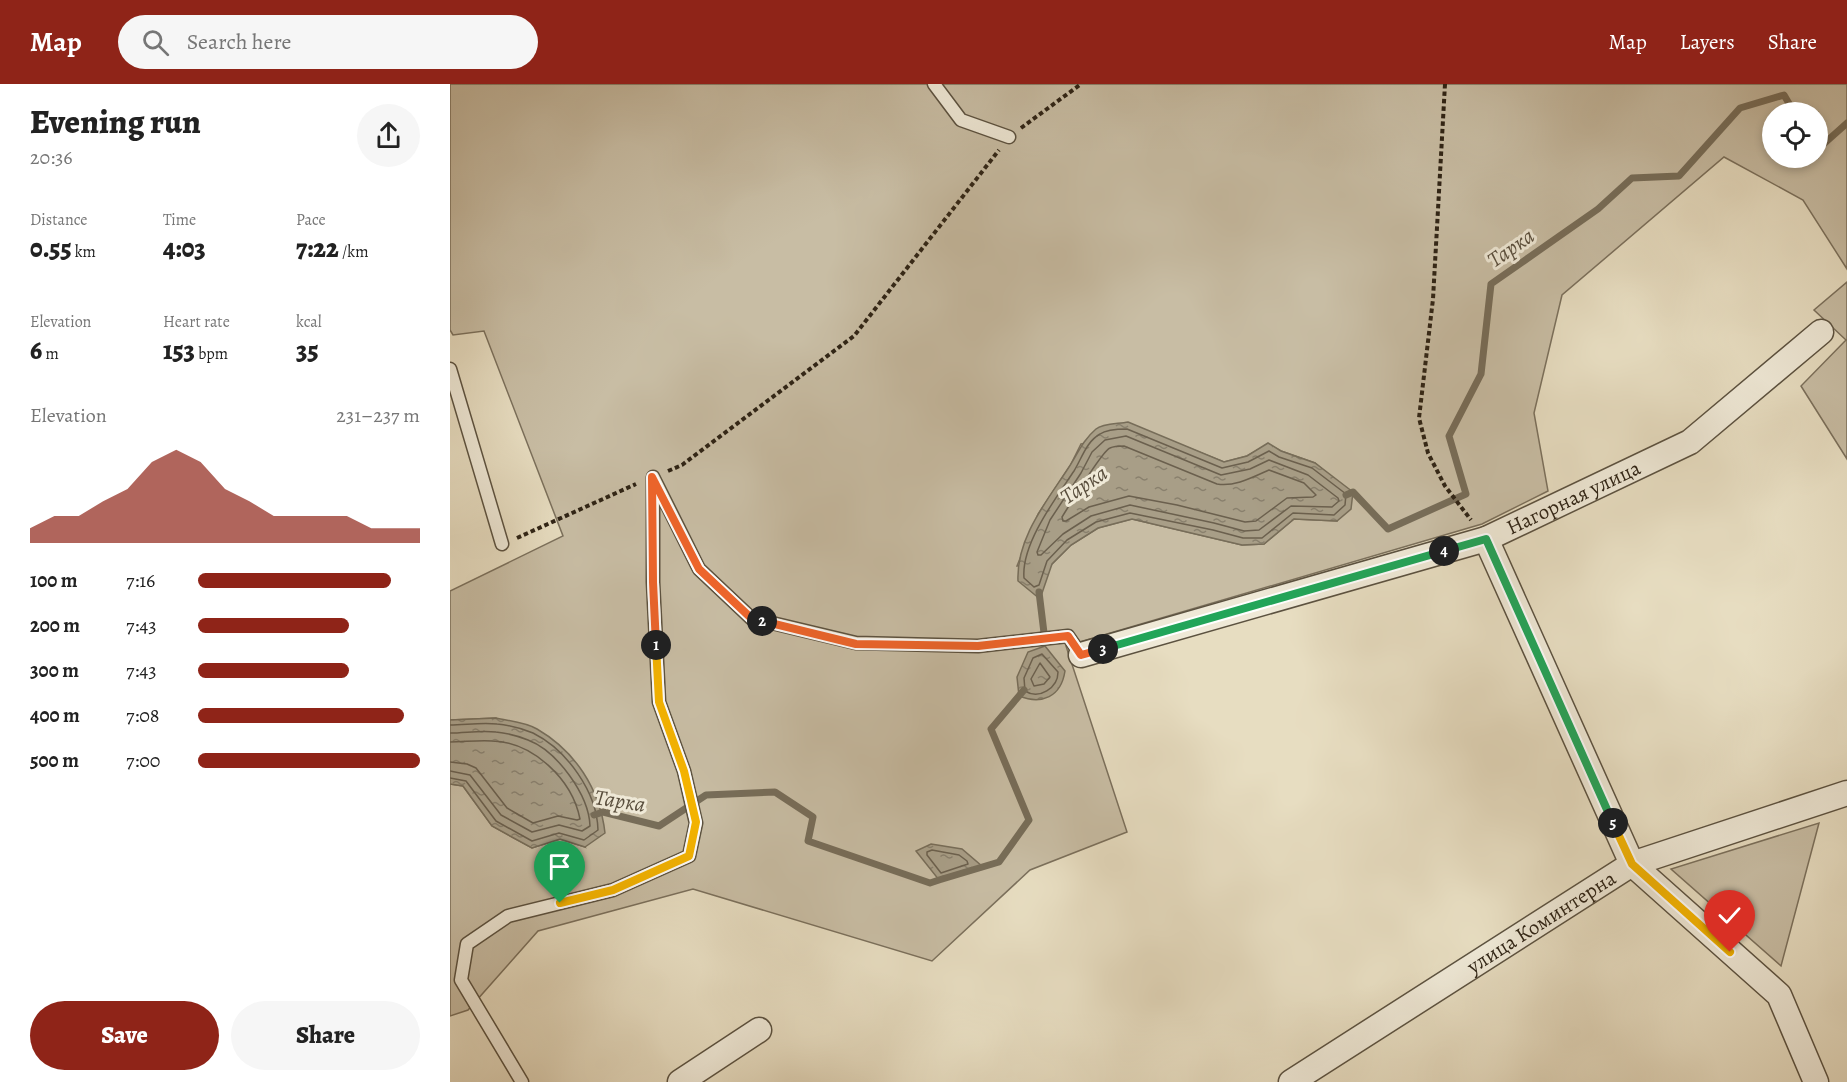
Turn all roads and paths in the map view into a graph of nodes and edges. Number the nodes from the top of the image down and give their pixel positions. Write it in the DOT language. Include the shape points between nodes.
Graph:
graph roads {
  1 [pos="934,84"];
  2 [pos="1081,84"];
  3 [pos="1445,84"];
  4 [pos="1009,137"];
  5 [pos="1821,332"];
  6 [pos="450,369"];
  7 [pos="652,477"];
  8 [pos="1468,517"];
  9 [pos="1486,539"];
  10 [pos="502,544"];
  11 [pos="1075,645"];
  12 [pos="1847,793"];
  13 [pos="1632,864"];
  14 [pos="759,1030"];
  15 [pos="522,1082"];
  16 [pos="680,1082"];
  17 [pos="1291,1082"];
  18 [pos="1816,1082"];
  1 -- 4 [label="lane" via="961,120"];
  2 -- 4 [label="path"];
  3 -- 8 [label="path" via="1433,299 1419,418 1428,453 1445,486"];
  4 -- 7 [label="path" via="854,336 682,465"];
  5 -- 9 [label="street, Нагорная улица" via="1690,442"];
  6 -- 10 [label="lane"];
  7 -- 10 [label="path"];
  7 -- 11 [label="lane" via="699,569 751,618 856,644 978,646 1028,639"];
  7 -- 15 [label="lane" via="659,702 684,771 696,822 689,856 613,890 508,916 467,944 461,980"];
  9 -- 11 [label="street, Нагорная улица"];
  9 -- 13 [label="street"];
  12 -- 13 [label="street, улица Коминтерна"];
  13 -- 17 [label="street, улица Коминтерна"];
  13 -- 18 [label="street" via="1779,995"];
  14 -- 16 [label="street"];
}
